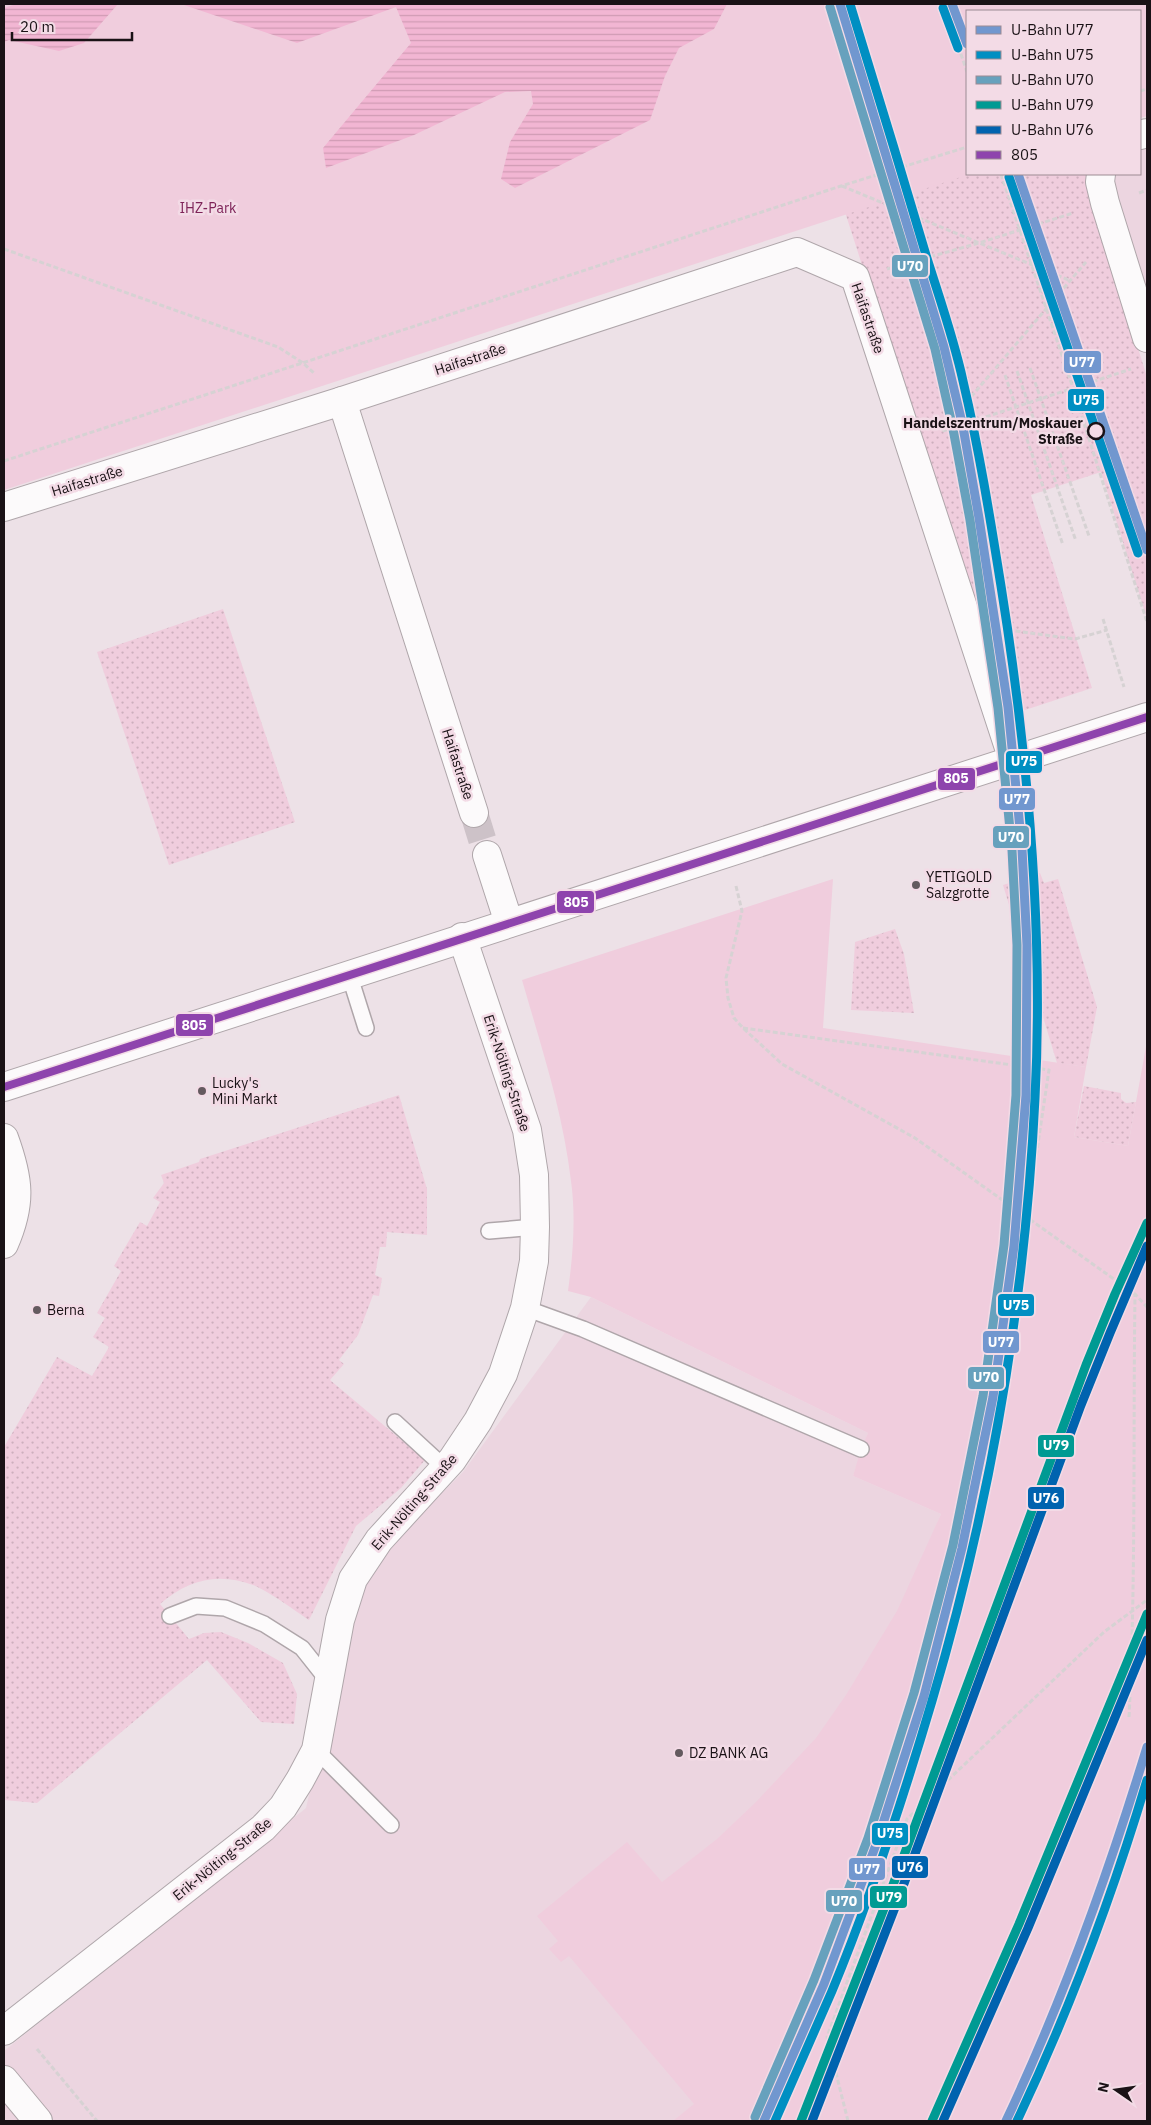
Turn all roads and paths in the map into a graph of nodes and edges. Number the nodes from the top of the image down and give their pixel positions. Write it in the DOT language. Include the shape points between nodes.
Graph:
graph roads {
  1 [pos="944,4"];
  2 [pos="966,69"];
  3 [pos="966,148"];
  4 [pos="1001,175"];
  5 [pos="1101,175"];
  6 [pos="841,186"];
  7 [pos="1105,203"];
  8 [pos="1113,229"];
  9 [pos="1019,230"];
  10 [pos="979,243"];
  11 [pos="4,249"];
  12 [pos="1032,265"];
  13 [pos="855,278"];
  14 [pos="1071,281"];
  15 [pos="1046,310"];
  16 [pos="1147,338"];
  17 [pos="303,363"];
  18 [pos="1138,367"];
  19 [pos="1030,368"];
  20 [pos="1017,371"];
  21 [pos="1005,375"];
  22 [pos="1073,388"];
  23 [pos="342,401"];
  24 [pos="4,461"];
  25 [pos="4,507"];
  26 [pos="1089,536"];
  27 [pos="1076,541"];
  28 [pos="1063,546"];
  29 [pos="1102,619"];
  30 [pos="1147,622"];
  31 [pos="1107,630"];
  32 [pos="971,634"];
  33 [pos="1141,719"];
  34 [pos="1013,760"];
  35 [pos="474,813"];
  36 [pos="728,852"];
  37 [pos="487,855"];
  38 [pos="509,923"];
  39 [pos="462,937"];
  40 [pos="350,974"];
  41 [pos="366,1028"];
  42 [pos="743,1028"];
  43 [pos="4,1087"];
  44 [pos="4,1138"];
  45 [pos="1027,1217"];
  46 [pos="535,1227"];
  47 [pos="489,1231"];
  48 [pos="4,1244"];
  49 [pos="1135,1294"];
  50 [pos="1147,1307"];
  51 [pos="525,1308"];
  52 [pos="395,1422"];
  53 [pos="860,1449"];
  54 [pos="445,1468"];
  55 [pos="1147,1600"];
  56 [pos="1132,1610"];
  57 [pos="170,1616"];
  58 [pos="329,1682"];
  59 [pos="1128,1717"];
  60 [pos="316,1750"];
  61 [pos="391,1824"];
  62 [pos="9,2027"];
  63 [pos="4,2080"];
  64 [pos="38,2121"];
  65 [pos="97,2121"];
  66 [pos="848,2121"];
  1 -- 2 [label="path"];
  3 -- 6 [label="path"];
  4 -- 9 [label="path"];
  5 -- 7 [label="street"];
  6 -- 10 [label="path"];
  6 -- 17 [label="path"];
  7 -- 8 [label="street"];
  7 -- 9 [label="path"];
  8 -- 14 [label="path"];
  8 -- 16 [label="street"];
  9 -- 10 [label="path"];
  9 -- 12 [label="path"];
  10 -- 12 [label="path"];
  10 -- 13 [label="path"];
  11 -- 17 [label="path" via="278,347"];
  12 -- 14 [label="path"];
  12 -- 15 [label="path"];
  13 -- 23 [label="street, Haifastraße" via="797,252"];
  13 -- 32 [label="street, Haifastraße"];
  14 -- 15 [label="path"];
  15 -- 22 [label="path"];
  15 -- 22 [label="path" via="941,432"];
  17 -- 24 [label="path"];
  18 -- 22 [label="path"];
  19 -- 26 [label="path"];
  20 -- 27 [label="path"];
  21 -- 28 [label="path"];
  22 -- 30 [label="path"];
  23 -- 25 [label="street, Haifastraße"];
  23 -- 35 [label="street, Haifastraße"];
  29 -- 31 [label="path"];
  31 -- 32 [label="path" via="1075,639 989,628"];
  31 -- 33 [label="path"];
  32 -- 34 [label="street, Haifastraße"];
  33 -- 34 [label="street"];
  34 -- 36 [label="street"];
  36 -- 38 [label="street"];
  36 -- 42 [label="path" via="742,911 726,978 734,1018"];
  37 -- 38 [label="street"];
  38 -- 39 [label="street"];
  39 -- 40 [label="street"];
  39 -- 46 [label="street, Erik-Nölting-Straße" via="527,1130 534,1175"];
  40 -- 41 [label="lane"];
  40 -- 43 [label="street"];
  42 -- 45 [label="path" via="782,1064 915,1138"];
  42 -- 45 [label="path" via="1049,1070"];
  44 -- 48 [label="street" via="17,1184 14,1221"];
  45 -- 49 [label="path"];
  46 -- 47 [label="lane"];
  46 -- 51 [label="street, Erik-Nölting-Straße" via="534,1260"];
  49 -- 50 [label="path"];
  49 -- 56 [label="path"];
  51 -- 53 [label="lane" via="583,1329"];
  51 -- 54 [label="street, Erik-Nölting-Straße" via="491,1400"];
  52 -- 54 [label="lane"];
  54 -- 58 [label="street, Erik-Nölting-Straße" via="379,1540 353,1579 340,1620"];
  55 -- 56 [label="path"];
  56 -- 59 [label="path"];
  56 -- 66 [label="path" via="1104,1632 906,1819 827,2037"];
  57 -- 58 [label="lane" via="196,1606 225,1608 264,1624 302,1648"];
  58 -- 60 [label="street, Erik-Nölting-Straße"];
  60 -- 61 [label="lane"];
  60 -- 62 [label="street, Erik-Nölting-Straße" via="283,1807 263,1828"];
  62 -- 65 [label="path"];
  63 -- 64 [label="street"];
}
